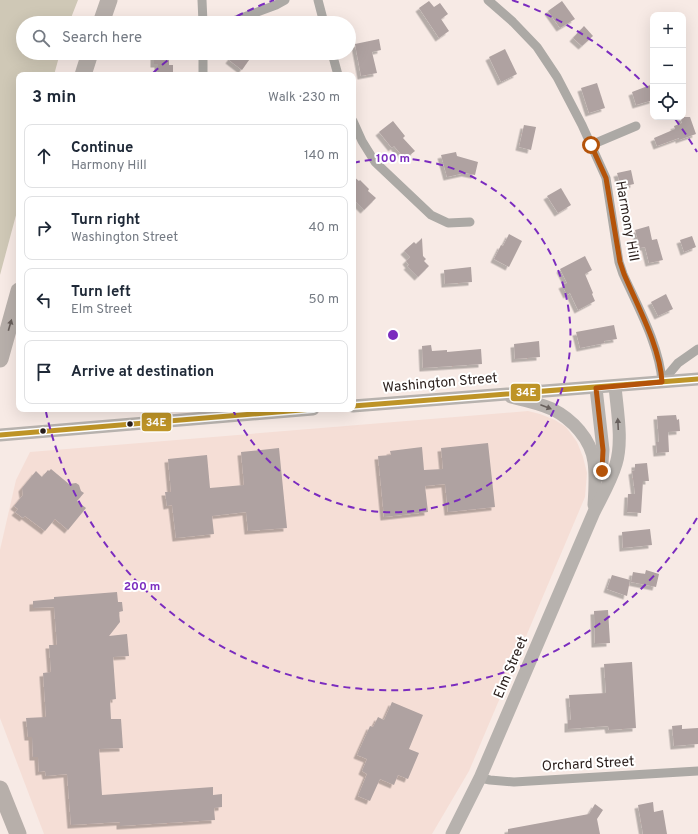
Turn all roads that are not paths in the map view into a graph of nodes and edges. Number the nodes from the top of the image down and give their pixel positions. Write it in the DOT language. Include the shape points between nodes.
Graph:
graph roads {
  1 [pos="109,0"];
  2 [pos="202,0"];
  3 [pos="285,0"];
  4 [pos="318,0"];
  5 [pos="488,0"];
  6 [pos="103,16"];
  7 [pos="203,16"];
  8 [pos="247,16"];
  9 [pos="322,16"];
  10 [pos="88,60"];
  11 [pos="203,60"];
  12 [pos="334,60"];
  13 [pos="84,72"];
  14 [pos="203,72"];
  15 [pos="337,72"];
  16 [pos="636,126"];
  17 [pos="356,128"];
  18 [pos="591,145"];
  19 [pos="470,222"];
  20 [pos="16,303"];
  21 [pos="698,349"];
  22 [pos="0,359"];
  23 [pos="698,379"];
  24 [pos="662,382"];
  25 [pos="615,386"];
  26 [pos="596,388"];
  27 [pos="495,394"];
  28 [pos="356,406"];
  29 [pos="277,412"];
  30 [pos="0,435"];
  31 [pos="594,512"];
  32 [pos="698,771"];
  33 [pos="480,778"];
  34 [pos="0,789"];
  35 [pos="18,834"];
  36 [pos="452,834"];
  1 -- 6 [label="highway"];
  2 -- 7 [label="street"];
  3 -- 8 [label="street"];
  4 -- 9 [label="street"];
  5 -- 18 [label="street, Harmony Hill" via="537,47 557,78"];
  10 -- 13 [label="highway"];
  11 -- 14 [label="street"];
  12 -- 15 [label="street"];
  16 -- 18 [label="street"];
  17 -- 19 [label="street" via="375,162 431,215 448,223"];
  18 -- 24 [label="street, Harmony Hill" via="606,178 620,262 657,351 662,369"];
  22 -- 20 [label="highway, one-way"];
  21 -- 24 [label="street" via="678,363"];
  23 -- 24 [label="main road, Washington Street"];
  24 -- 25 [label="main road, Washington Street"];
  25 -- 26 [label="main road, Washington Street"];
  31 -- 25 [label="main road, Elm Street, one-way" via="617,462 619,442"];
  26 -- 27 [label="main road, Washington Street"];
  26 -- 31 [label="main road, Elm Street" via="603,455"];
  27 -- 28 [label="main road, Washington Street"];
  27 -- 31 [label="main road, one-way" via="552,409 579,430 594,460"];
  29 -- 30 [label="main road"];
  31 -- 33 [label="main road, Elm Street"];
  32 -- 33 [label="street, Orchard Street" via="514,782"];
  33 -- 36 [label="main road, Elm Street"];
  34 -- 35 [label="highway"];
}
